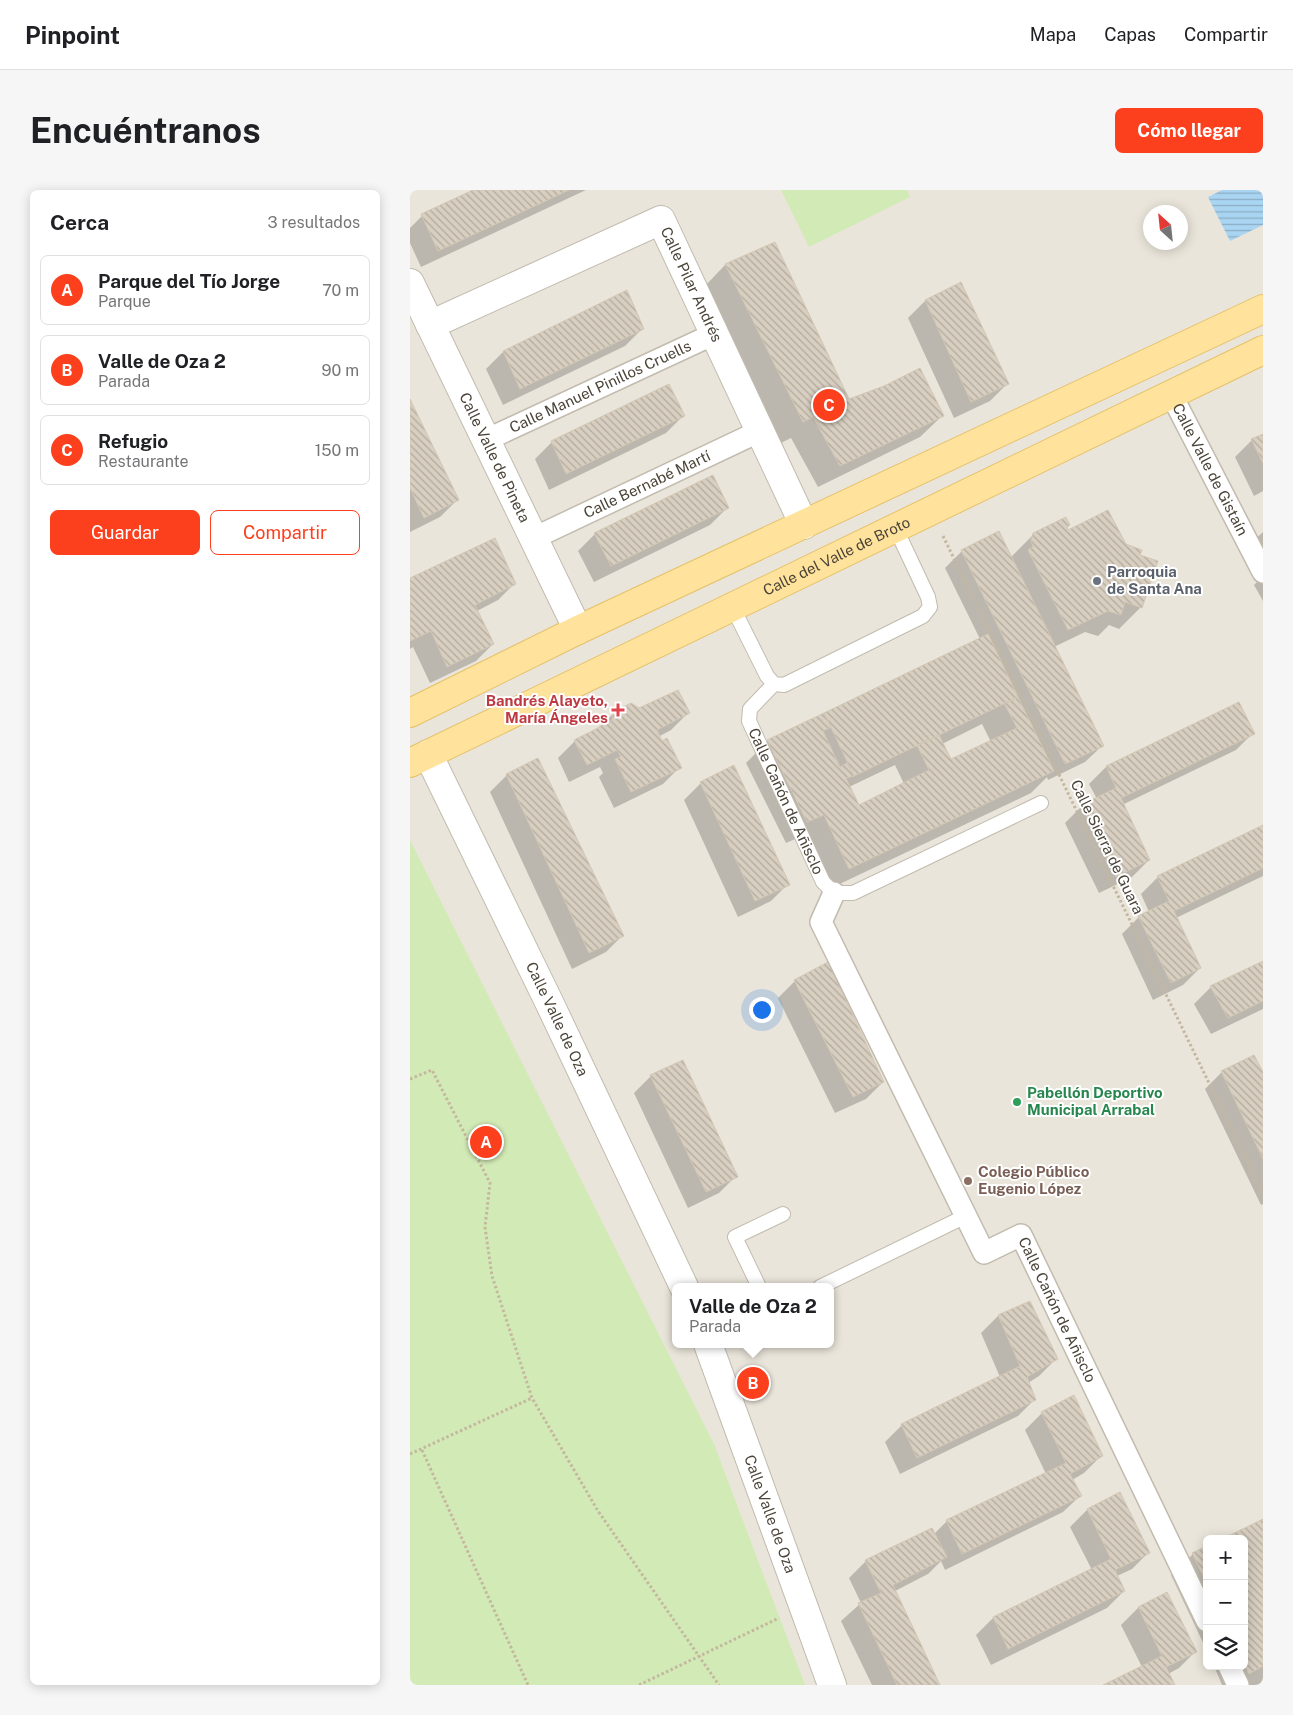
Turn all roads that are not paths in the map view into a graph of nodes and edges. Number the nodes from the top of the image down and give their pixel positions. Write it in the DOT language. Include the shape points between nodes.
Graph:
graph roads {
  1 [pos="410,284"];
  2 [pos="1263,308"];
  3 [pos="430,325"];
  4 [pos="714,334"];
  5 [pos="1263,350"];
  6 [pos="1171,394"];
  7 [pos="760,431"];
  8 [pos="486,440"];
  9 [pos="804,524"];
  10 [pos="896,527"];
  11 [pos="534,538"];
  12 [pos="1263,572"];
  13 [pos="732,606"];
  14 [pos="578,630"];
  15 [pos="774,684"];
  16 [pos="410,713"];
  17 [pos="419,759"];
  18 [pos="1041,803"];
  19 [pos="834,893"];
  20 [pos="783,1214"];
  21 [pos="966,1216"];
  22 [pos="682,1283"];
  23 [pos="757,1283"];
  24 [pos="828,1283"];
  25 [pos="709,1348"];
  26 [pos="1203,1613"];
  27 [pos="1231,1670"];
  28 [pos="832,1685"];
  29 [pos="1238,1685"];
  1 -- 3 [label="street, Calle Valle de Pineta"];
  2 -- 9 [label="main road"];
  3 -- 4 [label="street, Calle Pilar Andrés" via="661,220"];
  3 -- 8 [label="street, Calle Valle de Pineta"];
  4 -- 7 [label="street, Calle Pilar Andrés"];
  4 -- 8 [label="street, Calle Manuel Pinillos Cruells"];
  5 -- 6 [label="main road, Calle del Valle de Broto"];
  6 -- 10 [label="main road, Calle del Valle de Broto"];
  6 -- 12 [label="street, Calle Valle de Gistaín"];
  7 -- 9 [label="street, Calle Pilar Andrés"];
  7 -- 11 [label="street, Calle Bernabé Martí"];
  8 -- 11 [label="street, Calle Valle de Pineta"];
  9 -- 14 [label="main road"];
  10 -- 13 [label="main road, Calle del Valle de Broto"];
  10 -- 15 [label="lane" via="930,607 923,616 784,685"];
  11 -- 14 [label="street, Calle Valle de Pineta"];
  13 -- 15 [label="lane"];
  13 -- 17 [label="main road, Calle del Valle de Broto"];
  14 -- 16 [label="main road"];
  15 -- 19 [label="lane, Calle Cañón de Añisclo" via="750,709 749,721 823,882"];
  17 -- 22 [label="street, Calle Valle de Oza" via="553,1011"];
  18 -- 19 [label="lane" via="853,893"];
  19 -- 21 [label="street, Calle Cañón de Añisclo" via="821,922"];
  20 -- 23 [label="lane" via="735,1237"];
  21 -- 24 [label="lane"];
  21 -- 26 [label="street, Calle Cañón de Añisclo" via="984,1253 1021,1235"];
  25 -- 28 [label="street, Calle Valle de Oza"];
  27 -- 29 [label="street"];
}
